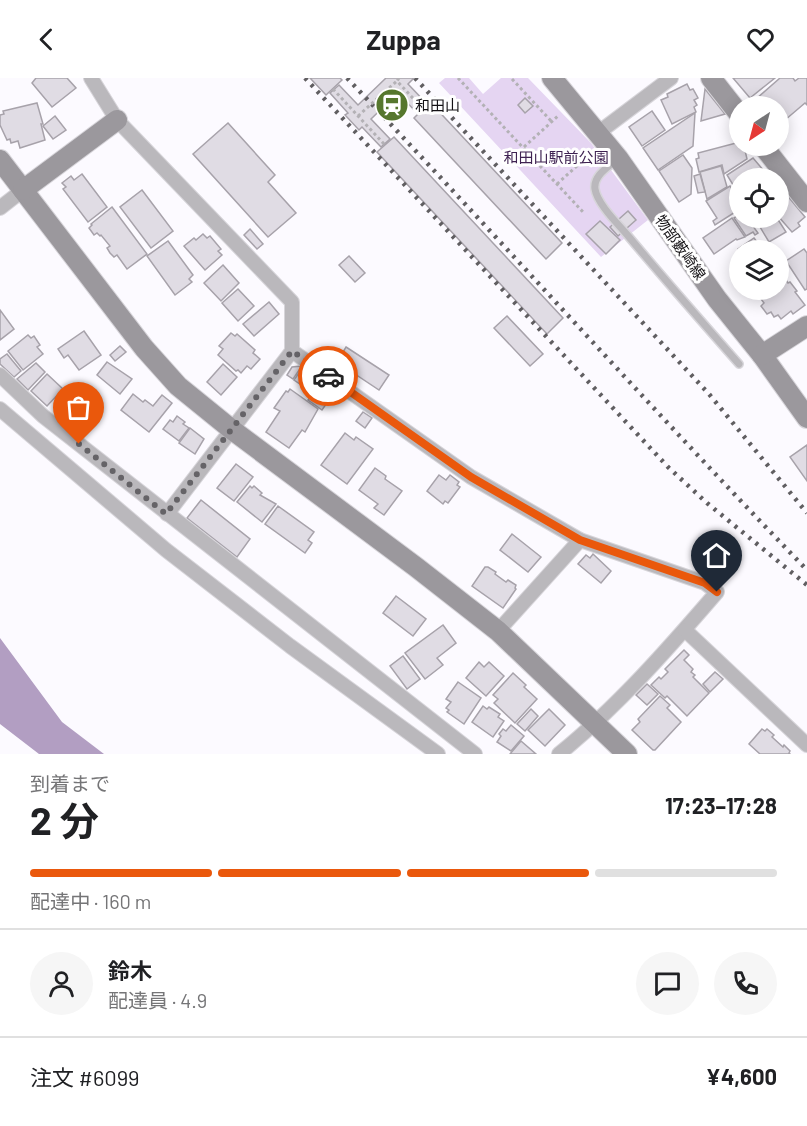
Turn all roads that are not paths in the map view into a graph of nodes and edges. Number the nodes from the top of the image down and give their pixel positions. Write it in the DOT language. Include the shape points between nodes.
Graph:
graph roads {
  1 [pos="91,78"];
  2 [pos="552,78"];
  3 [pos="671,78"];
  4 [pos="711,78"];
  5 [pos="729,101"];
  6 [pos="117,120"];
  7 [pos="593,139"];
  8 [pos="771,156"];
  9 [pos="618,158"];
  10 [pos="0,160"];
  11 [pos="23,190"];
  12 [pos="807,202"];
  13 [pos="0,208"];
  14 [pos="807,326"];
  15 [pos="292,351"];
  16 [pos="762,355"];
  17 [pos="739,364"];
  18 [pos="0,375"];
  19 [pos="0,409"];
  20 [pos="807,418"];
  21 [pos="231,429"];
  22 [pos="166,514"];
  23 [pos="580,540"];
  24 [pos="685,630"];
  25 [pos="498,632"];
  26 [pos="596,724"];
  27 [pos="807,745"];
  28 [pos="438,754"];
  29 [pos="475,754"];
  30 [pos="559,754"];
  31 [pos="627,754"];
  1 -- 6 [label="street"];
  2 -- 7 [label="street, 物部藪崎線"];
  3 -- 7 [label="street"];
  4 -- 5 [label="street"];
  6 -- 11 [label="street"];
  6 -- 15 [label="street" via="292,302"];
  7 -- 9 [label="street, 物部藪崎線"];
  8 -- 12 [label="street"];
  9 -- 16 [label="street, 物部藪崎線" via="717,299"];
  9 -- 17 [label="lane" via="596,181 595,189 604,207"];
  10 -- 11 [label="street"];
  11 -- 13 [label="street"];
  11 -- 21 [label="street" via="144,348 178,386"];
  14 -- 16 [label="street"];
  15 -- 21 [label="street"];
  15 -- 23 [label="street" via="471,477"];
  16 -- 20 [label="street, 物部藪崎線"];
  18 -- 22 [label="street" via="44,416"];
  19 -- 28 [label="street" via="166,550"];
  21 -- 22 [label="street"];
  21 -- 25 [label="street"];
  22 -- 29 [label="street"];
  23 -- 24 [label="street" via="705,583 717,592"];
  23 -- 25 [label="street"];
  24 -- 26 [label="street"];
  24 -- 27 [label="street"];
  25 -- 26 [label="street"];
  26 -- 30 [label="street"];
  26 -- 31 [label="street"];
}
